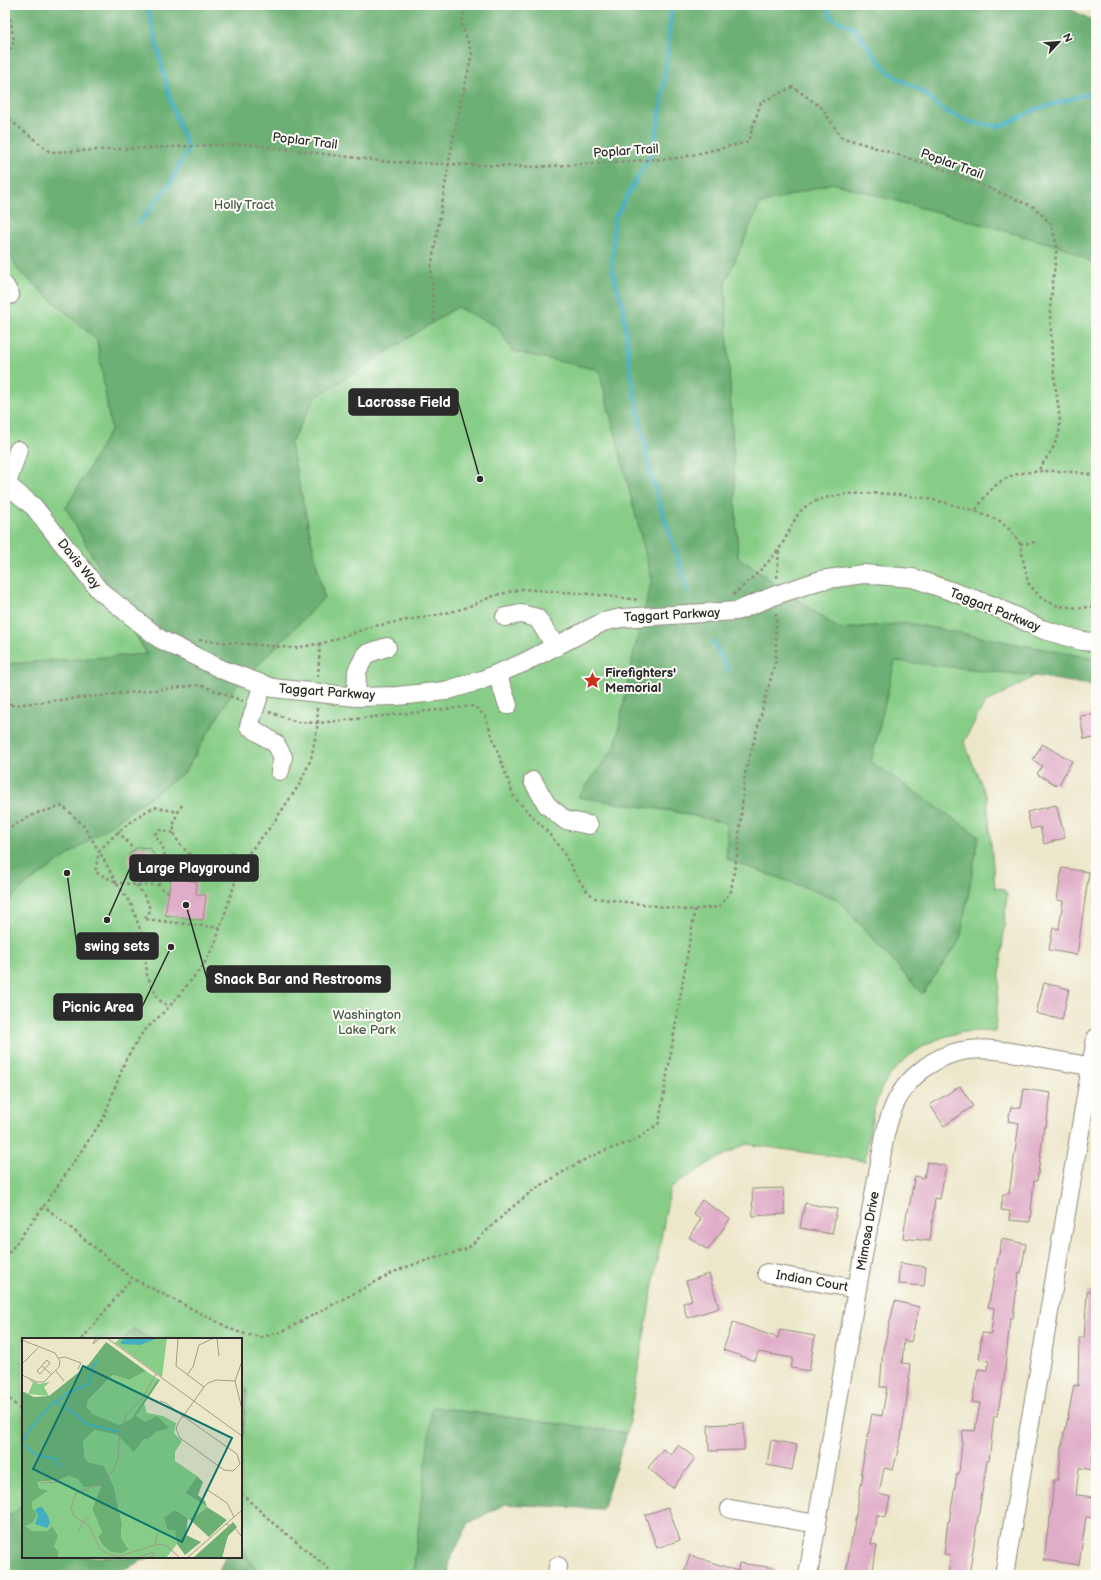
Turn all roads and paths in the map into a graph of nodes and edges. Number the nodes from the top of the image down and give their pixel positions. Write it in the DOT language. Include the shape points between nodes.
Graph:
graph roads {
  1 [pos="8,5"];
  2 [pos="467,5"];
  3 [pos="5,61"];
  4 [pos="5,116"];
  5 [pos="448,164"];
  6 [pos="434,322"];
  7 [pos="18,450"];
  8 [pos="1038,471"];
  9 [pos="1096,476"];
  10 [pos="6,484"];
  11 [pos="975,511"];
  12 [pos="1036,542"];
  13 [pos="1020,544"];
  14 [pos="779,549"];
  15 [pos="776,584"];
  16 [pos="729,598"];
  17 [pos="644,600"];
  18 [pos="776,605"];
  19 [pos="1096,606"];
  20 [pos="505,617"];
  21 [pos="160,639"];
  22 [pos="192,640"];
  23 [pos="1096,642"];
  24 [pos="387,647"];
  25 [pos="556,647"];
  26 [pos="497,674"];
  27 [pos="263,684"];
  28 [pos="5,692"];
  29 [pos="356,697"];
  30 [pos="508,705"];
  31 [pos="5,706"];
  32 [pos="10,706"];
  33 [pos="256,706"];
  34 [pos="318,724"];
  35 [pos="280,771"];
  36 [pos="533,781"];
  37 [pos="182,805"];
  38 [pos="178,812"];
  39 [pos="589,825"];
  40 [pos="6,828"];
  41 [pos="118,831"];
  42 [pos="174,833"];
  43 [pos="134,850"];
  44 [pos="99,851"];
  45 [pos="242,861"];
  46 [pos="116,882"];
  47 [pos="135,885"];
  48 [pos="159,885"];
  49 [pos="169,892"];
  50 [pos="695,909"];
  51 [pos="137,919"];
  52 [pos="144,919"];
  53 [pos="220,928"];
  54 [pos="169,1007"];
  55 [pos="1096,1038"];
  56 [pos="1093,1067"];
  57 [pos="44,1206"];
  58 [pos="5,1258"];
  59 [pos="767,1273"];
  60 [pos="132,1278"];
  61 [pos="857,1289"];
  62 [pos="83,1338"];
  63 [pos="5,1395"];
  64 [pos="22,1411"];
  65 [pos="242,1494"];
  66 [pos="730,1509"];
  67 [pos="817,1524"];
  68 [pos="332,1575"];
  69 [pos="808,1575"];
  70 [pos="1004,1575"];
  1 -- 3 [label="path" via="14,41"];
  2 -- 5 [label="path" via="461,23 472,54"];
  4 -- 5 [label="path, Poplar Trail" via="50,152 245,144 389,162"];
  5 -- 6 [label="path" via="431,269"];
  5 -- 8 [label="path, Poplar Trail" via="536,167 680,158 748,142 762,102 792,87 822,108 841,138 940,168 1034,207 1051,224 1057,246 1050,308 1052,358 1060,421 1059,434 1053,448"];
  7 -- 10 [label="street"];
  8 -- 9 [label="path" via="1087,473"];
  8 -- 11 [label="path" via="1008,477 991,489"];
  10 -- 21 [label="street, Davis Way" via="34,507 99,590"];
  11 -- 13 [label="path" via="1000,521"];
  11 -- 14 [label="path" via="934,500 892,494 834,495 812,502 800,512"];
  12 -- 13 [label="path"];
  13 -- 19 [label="path" via="1028,583 1042,599 1058,606"];
  14 -- 15 [label="path"];
  14 -- 16 [label="path" via="751,580"];
  17 -- 22 [label="path" via="522,590 496,595 442,614 374,626 327,642 296,648"];
  18 -- 50 [label="path" via="776,659 745,774 731,891 719,907"];
  20 -- 25 [label="street" via="521,614 537,618"];
  21 -- 27 [label="street, Taggart Parkway" via="223,670"];
  23 -- 25 [label="street, Taggart Parkway" via="1082,641 1041,629 994,606 913,578 863,574 821,580 737,611 620,618 603,622"];
  24 -- 29 [label="street" via="366,654 357,670"];
  25 -- 26 [label="street, Taggart Parkway"];
  26 -- 29 [label="street, Taggart Parkway" via="445,690 397,696"];
  26 -- 30 [label="street"];
  27 -- 29 [label="street, Taggart Parkway" via="273,688"];
  27 -- 33 [label="street"];
  28 -- 32 [label="path"];
  31 -- 32 [label="path"];
  32 -- 33 [label="path" via="200,685"];
  33 -- 34 [label="path" via="297,722"];
  33 -- 35 [label="street" via="249,726 276,744 283,757"];
  34 -- 45 [label="path" via="311,759 299,785 272,825"];
  34 -- 50 [label="path" via="474,706 485,716 514,797 561,848 585,889 595,898"];
  36 -- 39 [label="street" via="547,804 565,820"];
  37 -- 38 [label="path"];
  38 -- 41 [label="path" via="154,807"];
  38 -- 42 [label="path" via="173,823"];
  40 -- 44 [label="path" via="36,813 63,806 83,826"];
  41 -- 43 [label="path"];
  41 -- 44 [label="path"];
  42 -- 45 [label="path" via="183,847 206,863 223,859 232,852"];
  42 -- 48 [label="path" via="160,830 155,834 164,853"];
  44 -- 46 [label="path"];
  44 -- 46 [label="path" via="95,872"];
  45 -- 53 [label="path"];
  46 -- 47 [label="path"];
  46 -- 51 [label="path" via="132,906"];
  47 -- 48 [label="path"];
  47 -- 52 [label="path" via="148,903 150,911"];
  48 -- 49 [label="path"];
  50 -- 60 [label="path" via="659,1123 636,1140 590,1158 532,1191 467,1249 398,1270 285,1330 263,1337 235,1331"];
  51 -- 52 [label="path"];
  51 -- 54 [label="path" via="144,941 147,975 158,999"];
  52 -- 53 [label="path"];
  53 -- 54 [label="path" via="203,966"];
  54 -- 57 [label="path" via="139,1037 126,1059 103,1119"];
  55 -- 56 [label="street"];
  56 -- 61 [label="street, Mimosa Drive" via="1008,1051 966,1050 936,1060 908,1082 896,1102 888,1124"];
  56 -- 70 [label="street"];
  57 -- 58 [label="path"];
  57 -- 60 [label="path"];
  59 -- 61 [label="street, Indian Court"];
  60 -- 62 [label="path"];
  61 -- 67 [label="street, Mimosa Drive"];
  63 -- 64 [label="path"];
  65 -- 68 [label="path" via="327,1567"];
  66 -- 67 [label="street"];
  67 -- 69 [label="street, Mimosa Drive"];
}
